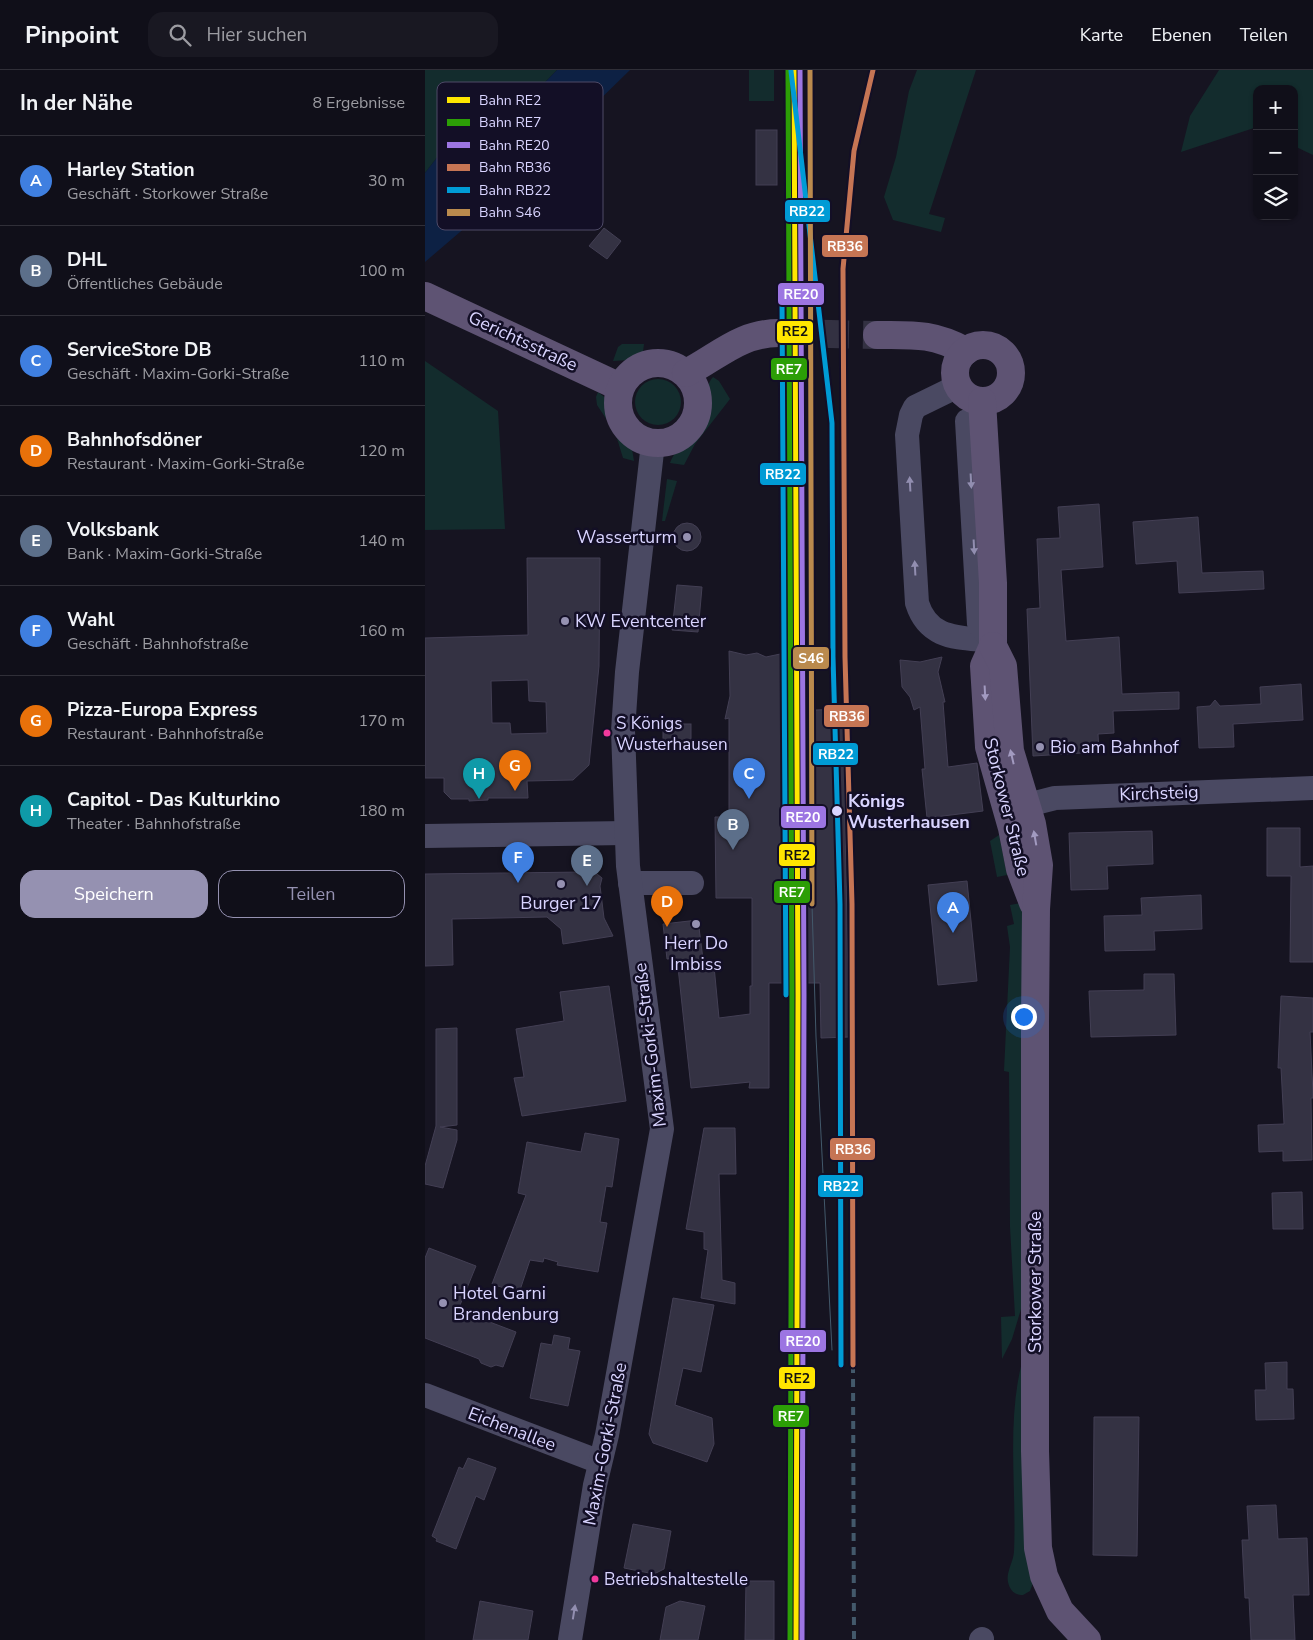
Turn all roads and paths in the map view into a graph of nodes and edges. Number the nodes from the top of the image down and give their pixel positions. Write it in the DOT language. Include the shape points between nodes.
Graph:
graph roads {
  1 [pos="425,296"];
  2 [pos="779,333"];
  3 [pos="877,334"];
  4 [pos="966,351"];
  5 [pos="686,373"];
  6 [pos="620,387"];
  7 [pos="948,392"];
  8 [pos="975,426"];
  9 [pos="653,443"];
  10 [pos="978,609"];
  11 [pos="955,636"];
  12 [pos="993,643"];
  13 [pos="1313,788"];
  14 [pos="1017,807"];
  15 [pos="626,833"];
  16 [pos="425,836"];
  17 [pos="630,883"];
  18 [pos="692,883"];
  19 [pos="425,1395"];
  20 [pos="600,1462"];
  21 [pos="569,1640"];
  22 [pos="1087,1640"];
  1 -- 6 [label="main road, Gerichtsstraße"];
  2 -- 5 [label="main road" via="747,337"];
  3 -- 4 [label="main road" via="917,335 944,340"];
  4 -- 7 [label="main road" via="955,368"];
  4 -- 8 [label="main road" via="990,346 1005,356 1009,364 1009,382 1005,390"];
  5 -- 6 [label="main road" via="667,363 644,364 634,369"];
  5 -- 9 [label="main road" via="697,390 699,400 695,420 678,438"];
  6 -- 9 [label="main road" via="617,402 620,418 633,436"];
  7 -- 8 [label="main road" via="972,399"];
  11 -- 7 [label="street, one-way" via="944,635 930,627 917,604 907,435 915,407"];
  8 -- 10 [label="street, one-way"];
  8 -- 12 [label="main road, Storkower Straße" via="993,583"];
  9 -- 15 [label="street, Maxim-Gorki-Straße" via="624,707"];
  10 -- 11 [label="street" via="973,624 966,632"];
  10 -- 12 [label="street" via="979,624"];
  11 -- 12 [label="street"];
  12 -- 14 [label="main road, Storkower Straße" via="1003,666"];
  13 -- 14 [label="street, Kirchsteig" via="1055,798"];
  14 -- 22 [label="main road, Storkower Straße" via="1039,865 1036,909 1035,1451 1038,1548 1044,1576 1060,1610"];
  15 -- 16 [label="street"];
  15 -- 17 [label="street, Maxim-Gorki-Straße"];
  17 -- 18 [label="street"];
  17 -- 20 [label="street, Maxim-Gorki-Straße" via="661,1129"];
  19 -- 20 [label="street, Eichenallee"];
  21 -- 20 [label="street, Maxim-Gorki-Straße, one-way"];
}
